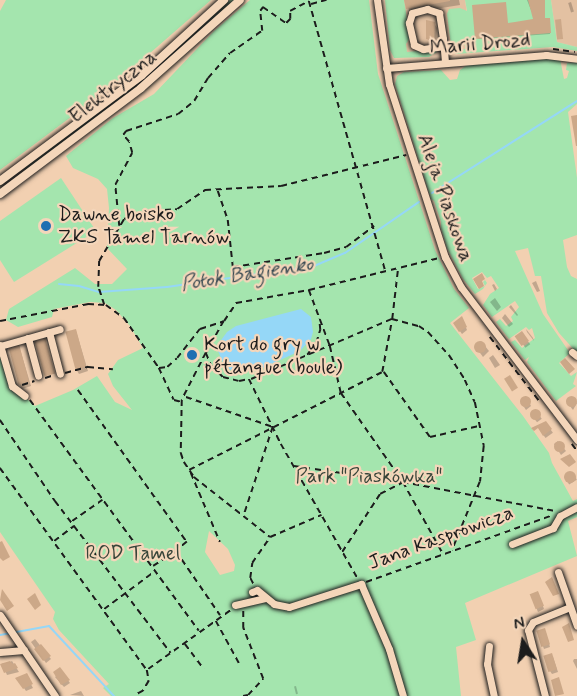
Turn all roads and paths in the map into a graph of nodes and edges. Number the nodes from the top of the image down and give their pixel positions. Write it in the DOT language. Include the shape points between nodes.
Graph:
graph roads {
  1 [pos="224,0"];
  2 [pos="240,0"];
  3 [pos="309,0"];
  4 [pos="326,0"];
  5 [pos="376,0"];
  6 [pos="310,4"];
  7 [pos="444,46"];
  8 [pos="544,49"];
  9 [pos="577,52"];
  10 [pos="577,59"];
  11 [pos="445,63"];
  12 [pos="386,68"];
  13 [pos="407,155"];
  14 [pos="357,168"];
  15 [pos="0,181"];
  16 [pos="218,190"];
  17 [pos="0,194"];
  18 [pos="119,226"];
  19 [pos="374,226"];
  20 [pos="439,252"];
  21 [pos="444,260"];
  22 [pos="398,267"];
  23 [pos="385,270"];
  24 [pos="309,290"];
  25 [pos="104,305"];
  26 [pos="319,316"];
  27 [pos="392,318"];
  28 [pos="0,321"];
  29 [pos="224,321"];
  30 [pos="60,329"];
  31 [pos="49,332"];
  32 [pos="488,335"];
  33 [pos="28,338"];
  34 [pos="0,345"];
  35 [pos="330,346"];
  36 [pos="206,353"];
  37 [pos="306,356"];
  38 [pos="159,368"];
  39 [pos="113,369"];
  40 [pos="382,370"];
  41 [pos="60,374"];
  42 [pos="38,376"];
  43 [pos="249,379"];
  44 [pos="16,386"];
  45 [pos="78,390"];
  46 [pos="341,393"];
  47 [pos="25,396"];
  48 [pos="185,397"];
  49 [pos="182,402"];
  50 [pos="543,407"];
  51 [pos="0,420"];
  52 [pos="480,426"];
  53 [pos="273,427"];
  54 [pos="574,441"];
  55 [pos="577,451"];
  56 [pos="294,466"];
  57 [pos="0,468"];
  58 [pos="325,470"];
  59 [pos="190,471"];
  60 [pos="332,481"];
  61 [pos="403,482"];
  62 [pos="475,496"];
  63 [pos="103,499"];
  64 [pos="577,507"];
  65 [pos="564,512"];
  66 [pos="321,515"];
  67 [pos="244,516"];
  68 [pos="71,522"];
  69 [pos="74,526"];
  70 [pos="270,537"];
  71 [pos="53,542"];
  72 [pos="220,542"];
  73 [pos="512,544"];
  74 [pos="176,551"];
  75 [pos="342,552"];
  76 [pos="452,552"];
  77 [pos="443,555"];
  78 [pos="152,567"];
  79 [pos="155,571"];
  80 [pos="558,572"];
  81 [pos="361,584"];
  82 [pos="254,591"];
  83 [pos="126,593"];
  84 [pos="266,599"];
  85 [pos="245,605"];
  86 [pos="234,607"];
  87 [pos="570,608"];
  88 [pos="103,610"];
  89 [pos="0,615"];
  90 [pos="221,616"];
  91 [pos="215,620"];
  92 [pos="577,626"];
  93 [pos="199,632"];
  94 [pos="184,643"];
  95 [pos="489,646"];
  96 [pos="24,650"];
  97 [pos="0,652"];
  98 [pos="171,653"];
  99 [pos="239,663"];
  100 [pos="204,669"];
  101 [pos="147,670"];
  102 [pos="55,696"];
  103 [pos="134,696"];
  104 [pos="243,696"];
  105 [pos="403,696"];
  106 [pos="494,696"];
  107 [pos="545,696"];
  1 -- 15 [label="main road, Elektryczna" via="142,75"];
  2 -- 17 [label="main road, Elektryczna" via="141,88"];
  3 -- 6 [label="path"];
  3 -- 18 [label="path" via="290,11 286,23 263,7 262,32 230,53 194,101 178,114 126,131 123,135 132,153 115,185"];
  4 -- 6 [label="path"];
  5 -- 12 [label="street, Aleja Piaskowa"];
  6 -- 14 [label="path"];
  7 -- 7 [label="street" via="423,49 414,45 412,13 427,9 439,13"];
  7 -- 11 [label="street"];
  8 -- 9 [label="path"];
  10 -- 11 [label="street, Marii Drozd" via="546,55"];
  11 -- 12 [label="street, Marii Drozd"];
  12 -- 21 [label="street, Aleja Piaskowa"];
  13 -- 14 [label="path"];
  14 -- 16 [label="path" via="281,186"];
  14 -- 19 [label="path"];
  16 -- 18 [label="path" via="205,190 177,209 130,216"];
  16 -- 19 [label="path" via="228,220 233,267 346,247"];
  18 -- 25 [label="path" via="99,261 98,287"];
  19 -- 23 [label="path"];
  20 -- 21 [label="path"];
  21 -- 22 [label="path"];
  21 -- 54 [label="street, Aleja Piaskowa"];
  22 -- 23 [label="path"];
  22 -- 27 [label="path"];
  23 -- 24 [label="path"];
  24 -- 26 [label="path"];
  24 -- 29 [label="path" via="236,303"];
  25 -- 28 [label="path" via="88,304"];
  25 -- 38 [label="path" via="124,318"];
  26 -- 35 [label="path"];
  26 -- 37 [label="path" via="316,343"];
  27 -- 35 [label="path"];
  27 -- 40 [label="path"];
  27 -- 52 [label="path" via="419,326 449,356 475,402"];
  29 -- 36 [label="path"];
  29 -- 38 [label="path" via="200,329 177,358 167,367"];
  30 -- 31 [label="street"];
  31 -- 33 [label="street"];
  31 -- 41 [label="street"];
  32 -- 50 [label="path"];
  33 -- 34 [label="street"];
  33 -- 42 [label="street"];
  34 -- 47 [label="street" via="12,386"];
  35 -- 37 [label="path"];
  35 -- 46 [label="path"];
  36 -- 43 [label="path" via="211,365 223,376 239,381"];
  36 -- 48 [label="path"];
  37 -- 43 [label="path"];
  38 -- 49 [label="path" via="174,400"];
  39 -- 41 [label="path" via="88,367"];
  40 -- 46 [label="path"];
  40 -- 52 [label="path" via="430,437"];
  41 -- 44 [label="path"];
  43 -- 53 [label="path"];
  45 -- 74 [label="path" via="187,542"];
  46 -- 53 [label="path"];
  46 -- 61 [label="path"];
  47 -- 63 [label="path"];
  48 -- 49 [label="path"];
  48 -- 53 [label="path"];
  49 -- 59 [label="path" via="181,453"];
  51 -- 68 [label="path"];
  52 -- 62 [label="path" via="484,463"];
  53 -- 56 [label="path"];
  53 -- 59 [label="path"];
  53 -- 67 [label="path"];
  54 -- 55 [label="path"];
  56 -- 58 [label="path"];
  56 -- 66 [label="path"];
  57 -- 71 [label="path"];
  58 -- 60 [label="path"];
  58 -- 61 [label="path"];
  59 -- 67 [label="path"];
  59 -- 72 [label="path"];
  61 -- 62 [label="path"];
  61 -- 75 [label="path" via="380,494"];
  61 -- 77 [label="path"];
  62 -- 65 [label="path"];
  62 -- 76 [label="path"];
  63 -- 68 [label="path"];
  63 -- 78 [label="path"];
  64 -- 65 [label="street"];
  65 -- 73 [label="street" via="553,528"];
  65 -- 76 [label="path, Jana Kasprowicza"];
  66 -- 70 [label="path"];
  66 -- 75 [label="path"];
  67 -- 70 [label="path"];
  68 -- 69 [label="path"];
  69 -- 71 [label="path"];
  69 -- 83 [label="path"];
  70 -- 82 [label="path" via="252,563 250,578"];
  71 -- 88 [label="path"];
  74 -- 78 [label="path"];
  74 -- 90 [label="path"];
  75 -- 81 [label="path"];
  76 -- 77 [label="path, Jana Kasprowicza"];
  77 -- 81 [label="path, Jana Kasprowicza"];
  78 -- 79 [label="path"];
  79 -- 83 [label="path"];
  79 -- 93 [label="path"];
  80 -- 87 [label="street"];
  81 -- 84 [label="street" via="297,606 281,607"];
  81 -- 105 [label="street, Jana Kasprowicza" via="389,649"];
  82 -- 84 [label="street"];
  83 -- 88 [label="path"];
  83 -- 98 [label="path"];
  84 -- 86 [label="street"];
  85 -- 104 [label="path" via="241,621 263,679"];
  86 -- 90 [label="path"];
  87 -- 92 [label="street"];
  87 -- 107 [label="street" via="533,622 528,630"];
  88 -- 101 [label="path"];
  89 -- 96 [label="street"];
  90 -- 91 [label="path"];
  91 -- 93 [label="path"];
  91 -- 99 [label="path"];
  93 -- 94 [label="path"];
  94 -- 98 [label="path"];
  94 -- 100 [label="path"];
  95 -- 106 [label="street" via="487,664"];
  96 -- 97 [label="street"];
  96 -- 102 [label="street"];
  98 -- 101 [label="path"];
  101 -- 103 [label="path" via="150,678 143,691"];
}
